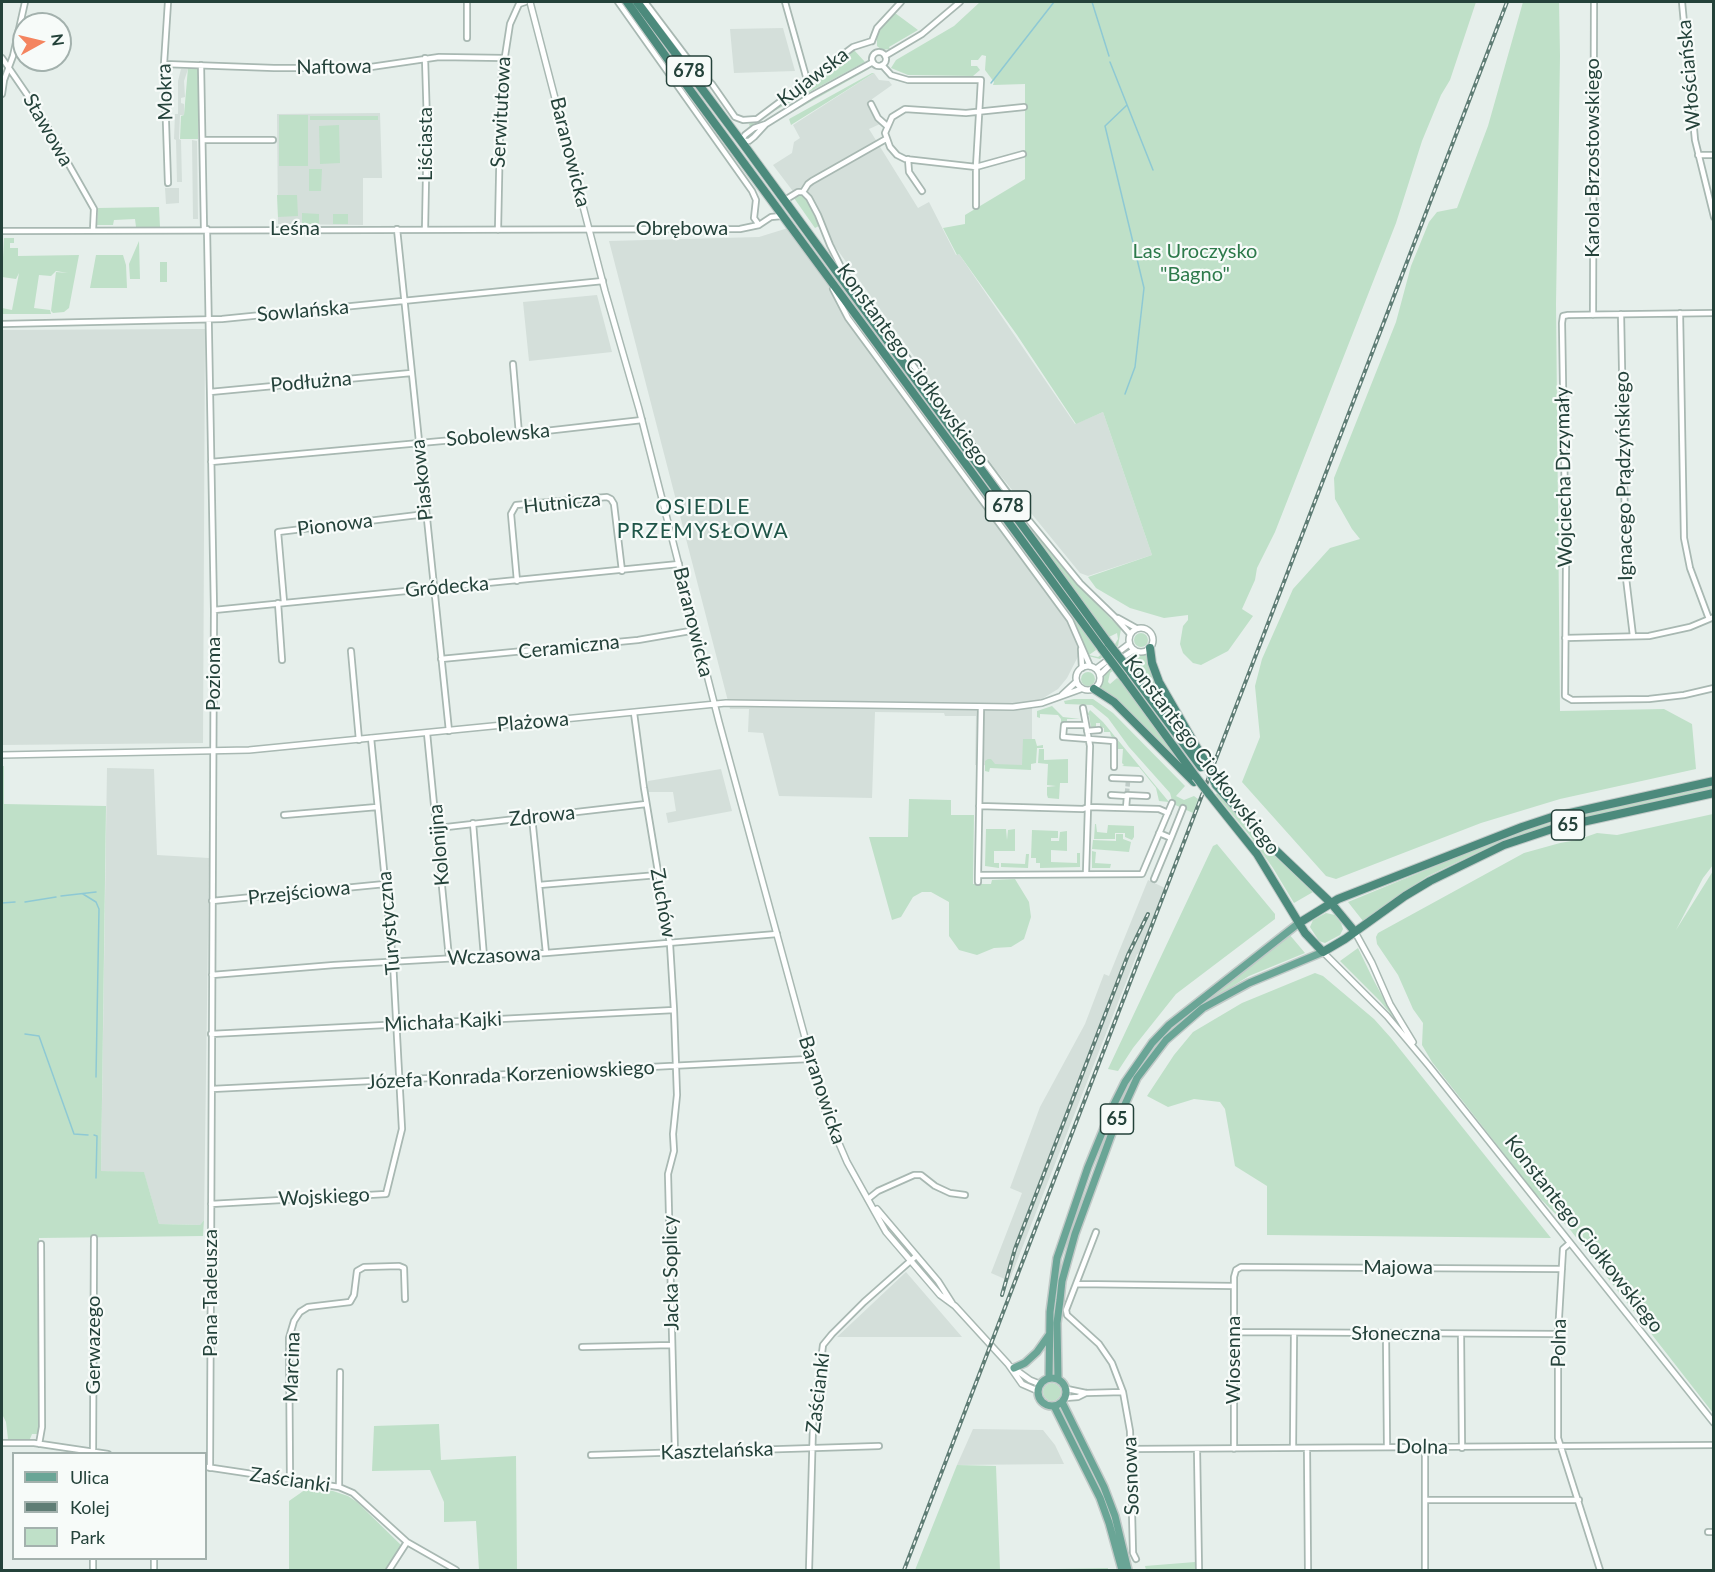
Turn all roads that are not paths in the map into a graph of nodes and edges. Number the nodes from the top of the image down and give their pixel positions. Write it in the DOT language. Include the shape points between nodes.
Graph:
graph roads {
  1 [pos="25,2"];
  2 [pos="168,2"];
  3 [pos="467,2"];
  4 [pos="525,2"];
  5 [pos="530,2"];
  6 [pos="618,2"];
  7 [pos="627,2"];
  8 [pos="636,2"];
  9 [pos="645,2"];
  10 [pos="785,2"];
  11 [pos="901,2"];
  12 [pos="960,2"];
  13 [pos="1594,2"];
  14 [pos="1682,2"];
  15 [pos="467,38"];
  16 [pos="872,41"];
  17 [pos="876,52"];
  18 [pos="885,56"];
  19 [pos="2,58"];
  20 [pos="425,58"];
  21 [pos="504,58"];
  22 [pos="873,62"];
  23 [pos="164,64"];
  24 [pos="882,64"];
  25 [pos="201,65"];
  26 [pos="8,67"];
  27 [pos="807,80"];
  28 [pos="2,94"];
  29 [pos="871,104"];
  30 [pos="1024,107"];
  31 [pos="980,112"];
  32 [pos="887,126"];
  33 [pos="886,139"];
  34 [pos="203,140"];
  35 [pos="273,140"];
  36 [pos="741,141"];
  37 [pos="732,147"];
  38 [pos="1023,154"];
  39 [pos="1713,155"];
  40 [pos="1698,156"];
  41 [pos="908,159"];
  42 [pos="976,167"];
  43 [pos="168,183"];
  44 [pos="803,192"];
  45 [pos="922,192"];
  46 [pos="783,201"];
  47 [pos="775,205"];
  48 [pos="976,206"];
  49 [pos="771,216"];
  50 [pos="783,216"];
  51 [pos="1713,218"];
  52 [pos="759,225"];
  53 [pos="205,229"];
  54 [pos="397,229"];
  55 [pos="589,229"];
  56 [pos="93,230"];
  57 [pos="425,230"];
  58 [pos="498,230"];
  59 [pos="2,231"];
  60 [pos="830,280"];
  61 [pos="603,281"];
  62 [pos="404,302"];
  63 [pos="1713,313"];
  64 [pos="1621,314"];
  65 [pos="1680,314"];
  66 [pos="1593,315"];
  67 [pos="210,320"];
  68 [pos="2,324"];
  69 [pos="513,364"];
  70 [pos="411,373"];
  71 [pos="210,392"];
  72 [pos="642,420"];
  73 [pos="519,434"];
  74 [pos="418,443"];
  75 [pos="211,462"];
  76 [pos="426,514"];
  77 [pos="679,564"];
  78 [pos="622,571"];
  79 [pos="517,581"];
  80 [pos="433,588"];
  81 [pos="281,602"];
  82 [pos="214,610"];
  83 [pos="1115,617"];
  84 [pos="1711,618"];
  85 [pos="1136,628"];
  86 [pos="696,630"];
  87 [pos="1130,634"];
  88 [pos="1633,636"];
  89 [pos="1565,638"];
  90 [pos="1129,644"];
  91 [pos="1081,647"];
  92 [pos="1150,648"];
  93 [pos="1134,650"];
  94 [pos="351,651"];
  95 [pos="441,659"];
  96 [pos="282,660"];
  97 [pos="1093,667"];
  98 [pos="1082,668"];
  99 [pos="1100,675"];
  100 [pos="1076,682"];
  101 [pos="1713,687"];
  102 [pos="1082,689"];
  103 [pos="1094,689"];
  104 [pos="1062,694"];
  105 [pos="714,704"];
  106 [pos="981,707"];
  107 [pos="1083,708"];
  108 [pos="634,713"];
  109 [pos="1087,728"];
  110 [pos="1099,730"];
  111 [pos="449,731"];
  112 [pos="427,733"];
  113 [pos="370,738"];
  114 [pos="1088,738"];
  115 [pos="359,740"];
  116 [pos="214,752"];
  117 [pos="2,755"];
  118 [pos="1202,764"];
  119 [pos="1114,768"];
  120 [pos="1112,778"];
  121 [pos="1140,779"];
  122 [pos="1195,779"];
  123 [pos="1713,781"];
  124 [pos="1713,793"];
  125 [pos="1127,794"];
  126 [pos="1111,795"];
  127 [pos="1147,796"];
  128 [pos="1172,803"];
  129 [pos="646,804"];
  130 [pos="979,806"];
  131 [pos="378,807"];
  132 [pos="1088,807"];
  133 [pos="1126,808"];
  134 [pos="1183,808"];
  135 [pos="1168,813"];
  136 [pos="285,815"];
  137 [pos="532,817"];
  138 [pos="473,823"];
  139 [pos="438,828"];
  140 [pos="1159,833"];
  141 [pos="1171,838"];
  142 [pos="1086,873"];
  143 [pos="658,875"];
  144 [pos="978,875"];
  145 [pos="1154,879"];
  146 [pos="978,882"];
  147 [pos="385,884"];
  148 [pos="540,885"];
  149 [pos="212,901"];
  150 [pos="1331,903"];
  151 [pos="1299,923"];
  152 [pos="1355,932"];
  153 [pos="777,934"];
  154 [pos="670,944"];
  155 [pos="1323,952"];
  156 [pos="546,953"];
  157 [pos="484,957"];
  158 [pos="449,958"];
  159 [pos="393,962"];
  160 [pos="212,975"];
  161 [pos="674,1010"];
  162 [pos="397,1025"];
  163 [pos="211,1034"];
  164 [pos="809,1059"];
  165 [pos="677,1066"];
  166 [pos="1429,1066"];
  167 [pos="399,1081"];
  168 [pos="212,1089"];
  169 [pos="677,1095"];
  170 [pos="401,1109"];
  171 [pos="212,1119"];
  172 [pos="964,1195"];
  173 [pos="868,1199"];
  174 [pos="211,1204"];
  175 [pos="1096,1232"];
  176 [pos="94,1238"];
  177 [pos="1570,1243"];
  178 [pos="40,1244"];
  179 [pos="916,1256"];
  180 [pos="911,1261"];
  181 [pos="1562,1269"];
  182 [pos="1236,1270"];
  183 [pos="1077,1284"];
  184 [pos="1234,1286"];
  185 [pos="405,1299"];
  186 [pos="955,1306"];
  187 [pos="1234,1332"];
  188 [pos="1294,1333"];
  189 [pos="1386,1334"];
  190 [pos="1461,1334"];
  191 [pos="1558,1334"];
  192 [pos="1049,1335"];
  193 [pos="672,1345"];
  194 [pos="582,1347"];
  195 [pos="1011,1366"];
  196 [pos="340,1372"];
  197 [pos="1053,1378"];
  198 [pos="1039,1388"];
  199 [pos="1066,1389"];
  200 [pos="1123,1392"];
  201 [pos="1086,1393"];
  202 [pos="1064,1400"];
  203 [pos="1054,1406"];
  204 [pos="1713,1423"];
  205 [pos="2,1443"];
  206 [pos="1083,1443"];
  207 [pos="39,1444"];
  208 [pos="879,1446"];
  209 [pos="1387,1446"];
  210 [pos="1425,1446"];
  211 [pos="1713,1446"];
  212 [pos="1561,1447"];
  213 [pos="1293,1448"];
  214 [pos="1307,1448"];
  215 [pos="1462,1448"];
  216 [pos="812,1449"];
  217 [pos="1130,1449"];
  218 [pos="1197,1449"];
  219 [pos="1234,1449"];
  220 [pos="93,1452"];
  221 [pos="675,1453"];
  222 [pos="591,1455"];
  223 [pos="208,1468"];
  224 [pos="290,1480"];
  225 [pos="339,1487"];
  226 [pos="1100,1498"];
  227 [pos="1425,1500"];
  228 [pos="1578,1500"];
  229 [pos="407,1542"];
  230 [pos="1136,1559"];
  231 [pos="389,1570"];
  232 [pos="456,1570"];
  233 [pos="809,1570"];
  234 [pos="1122,1570"];
  235 [pos="1128,1570"];
  236 [pos="1199,1570"];
  237 [pos="1308,1570"];
  238 [pos="1425,1570"];
  239 [pos="1600,1570"];
  1 -- 26 [label="street"];
  2 -- 23 [label="street, Mokra"];
  3 -- 15 [label="street"];
  4 -- 21 [label="street, Serwitutowa" via="519,4 510,24"];
  5 -- 55 [label="street, Baranowicka"];
  6 -- 52 [label="street" via="752,190 756,200 754,218"];
  7 -- 37 [label="highway, Konstantego Ciołkowskiego / 678"];
  8 -- 36 [label="highway, Konstantego Ciołkowskiego / 678"];
  9 -- 27 [label="street, Kujawska" via="735,117 757,119"];
  10 -- 27 [label="street"];
  11 -- 16 [label="street, Kujawska" via="877,28"];
  12 -- 18 [label="street" via="934,25"];
  13 -- 66 [label="street, Karola Brzostowskiego"];
  14 -- 40 [label="street, Włościańska"];
  16 -- 17 [label="street"];
  16 -- 27 [label="street, Kujawska" via="853,47"];
  17 -- 18 [label="street"];
  17 -- 22 [label="street"];
  18 -- 24 [label="street"];
  19 -- 26 [label="street, Stawowa"];
  20 -- 21 [label="street, Naftowa"];
  20 -- 25 [label="street, Naftowa" via="364,68"];
  20 -- 57 [label="street, Liściasta"];
  21 -- 58 [label="street, Serwitutowa" via="499,108"];
  22 -- 24 [label="street"];
  22 -- 36 [label="street" via="766,124 748,141"];
  23 -- 25 [label="street, Naftowa"];
  23 -- 43 [label="street, Mokra"];
  24 -- 31 [label="street" via="891,75 908,80 981,80"];
  25 -- 34 [label="street, Pozioma"];
  26 -- 28 [label="street"];
  26 -- 56 [label="street, Stawowa" via="39,112 94,209"];
  29 -- 32 [label="street"];
  30 -- 31 [label="street"];
  31 -- 32 [label="street" via="908,109 895,114"];
  31 -- 42 [label="street"];
  32 -- 33 [label="street"];
  33 -- 41 [label="street" via="894,152"];
  33 -- 44 [label="street" via="812,181"];
  34 -- 35 [label="street"];
  34 -- 53 [label="street, Pozioma"];
  36 -- 37 [label="highway"];
  36 -- 46 [label="highway, Konstantego Ciołkowskiego / 678"];
  37 -- 47 [label="highway, Konstantego Ciołkowskiego / 678"];
  38 -- 42 [label="street"];
  39 -- 40 [label="street"];
  40 -- 51 [label="street, Włościańska"];
  41 -- 42 [label="street"];
  41 -- 45 [label="street" via="909,172"];
  42 -- 48 [label="street"];
  44 -- 46 [label="street"];
  44 -- 83 [label="street" via="842,269 1022,512 1080,583"];
  46 -- 118 [label="highway, Konstantego Ciołkowskiego / 678, bridge"];
  47 -- 49 [label="street"];
  47 -- 50 [label="highway, Konstantego Ciołkowskiego / 678"];
  49 -- 50 [label="street"];
  49 -- 52 [label="street, Obrębowa"];
  50 -- 60 [label="highway, Konstantego Ciołkowskiego / 678"];
  52 -- 55 [label="street, Obrębowa" via="740,229"];
  53 -- 54 [label="street, Leśna"];
  53 -- 56 [label="street, Leśna"];
  53 -- 67 [label="street, Pozioma"];
  54 -- 57 [label="street, Leśna"];
  54 -- 62 [label="street, Piaskowa"];
  55 -- 58 [label="street, Leśna"];
  55 -- 61 [label="street, Baranowicka"];
  56 -- 59 [label="street, Leśna"];
  57 -- 58 [label="street, Leśna"];
  60 -- 91 [label="street" via="848,318 1070,620"];
  60 -- 122 [label="highway, Konstantego Ciołkowskiego / 678, bridge"];
  61 -- 62 [label="street, Sowlańska"];
  61 -- 72 [label="street, Baranowicka"];
  62 -- 67 [label="street, Sowlańska"];
  62 -- 70 [label="street, Piaskowa"];
  63 -- 65 [label="street"];
  64 -- 65 [label="street"];
  64 -- 66 [label="street"];
  64 -- 88 [label="street, Ignacego Prądzyńskiego" via="1626,578"];
  65 -- 84 [label="street" via="1684,538 1690,568"];
  66 -- 89 [label="street, Wojciecha Drzymały" via="1563,316"];
  67 -- 68 [label="street, Sowlańska"];
  67 -- 71 [label="street, Pozioma"];
  69 -- 73 [label="street"];
  70 -- 71 [label="street, Podłużna"];
  70 -- 74 [label="street, Piaskowa"];
  71 -- 75 [label="street, Pozioma"];
  72 -- 73 [label="street, Sobolewska"];
  72 -- 77 [label="street, Baranowicka"];
  73 -- 74 [label="street, Sobolewska"];
  74 -- 75 [label="street, Sobolewska"];
  74 -- 76 [label="street, Piaskowa"];
  75 -- 82 [label="street, Pozioma"];
  76 -- 80 [label="street, Piaskowa"];
  76 -- 81 [label="street, Pionowa" via="278,532"];
  77 -- 78 [label="street, Gródecka"];
  77 -- 86 [label="street, Baranowicka"];
  78 -- 79 [label="street, Gródecka"];
  78 -- 79 [label="street, Hutnicza" via="611,499 516,505 511,514"];
  79 -- 80 [label="street, Gródecka"];
  80 -- 81 [label="street, Gródecka"];
  80 -- 95 [label="street, Piaskowa"];
  81 -- 82 [label="street, Gródecka"];
  81 -- 96 [label="street"];
  82 -- 116 [label="street, Pozioma"];
  83 -- 85 [label="street"];
  83 -- 87 [label="street"];
  84 -- 88 [label="street" via="1666,633"];
  85 -- 87 [label="street"];
  85 -- 92 [label="street" via="1142,627 1152,634"];
  86 -- 95 [label="street, Ceramiczna" via="638,640"];
  86 -- 105 [label="street, Baranowicka"];
  87 -- 90 [label="street"];
  88 -- 89 [label="street"];
  89 -- 101 [label="street, Wojciecha Drzymały" via="1567,699 1650,699"];
  90 -- 93 [label="street"];
  90 -- 97 [label="street"];
  91 -- 97 [label="street"];
  91 -- 98 [label="street"];
  92 -- 93 [label="street"];
  92 -- 118 [label="highway" via="1159,682"];
  93 -- 99 [label="street"];
  94 -- 115 [label="street"];
  95 -- 111 [label="street, Piaskowa"];
  97 -- 98 [label="street"];
  97 -- 99 [label="street"];
  98 -- 100 [label="street"];
  99 -- 103 [label="street" via="1100,683"];
  100 -- 102 [label="street"];
  100 -- 104 [label="street, Plażowa"];
  102 -- 103 [label="street"];
  102 -- 104 [label="street, Plażowa"];
  103 -- 122 [label="highway" via="1114,702"];
  104 -- 106 [label="street, Plażowa" via="1032,705"];
  105 -- 106 [label="street, Plażowa"];
  105 -- 108 [label="street, Plażowa"];
  105 -- 153 [label="street, Baranowicka"];
  106 -- 130 [label="street"];
  107 -- 109 [label="street"];
  108 -- 111 [label="street, Plażowa"];
  108 -- 129 [label="street, Zuchów"];
  109 -- 110 [label="street"];
  109 -- 114 [label="street"];
  109 -- 114 [label="street" via="1064,725 1063,737"];
  111 -- 112 [label="street, Plażowa"];
  112 -- 113 [label="street, Plażowa"];
  112 -- 139 [label="street, Kolonijna"];
  113 -- 115 [label="street, Plażowa"];
  113 -- 131 [label="street, Turystyczna"];
  114 -- 119 [label="street" via="1114,741"];
  114 -- 132 [label="street"];
  115 -- 116 [label="street, Plażowa"];
  116 -- 117 [label="street, Plażowa"];
  116 -- 149 [label="street, Pozioma"];
  118 -- 150 [label="highway, Konstantego Ciołkowskiego / 678, bridge" via="1267,842"];
  120 -- 121 [label="street"];
  122 -- 151 [label="highway, Konstantego Ciołkowskiego, bridge" via="1262,861"];
  123 -- 150 [label="highway, 65" via="1552,817"];
  124 -- 152 [label="highway, 65" via="1563,826 1504,845 1430,881"];
  125 -- 126 [label="street"];
  125 -- 127 [label="street"];
  125 -- 133 [label="street"];
  128 -- 135 [label="street"];
  129 -- 137 [label="street, Zdrowa"];
  129 -- 143 [label="street, Zuchów"];
  130 -- 132 [label="street"];
  130 -- 144 [label="street"];
  131 -- 136 [label="street"];
  131 -- 147 [label="street, Turystyczna"];
  132 -- 133 [label="street"];
  132 -- 142 [label="street"];
  133 -- 135 [label="street"];
  134 -- 141 [label="street"];
  135 -- 140 [label="street"];
  137 -- 138 [label="street, Zdrowa"];
  137 -- 148 [label="street"];
  138 -- 139 [label="street, Zdrowa"];
  138 -- 157 [label="street"];
  139 -- 158 [label="street, Kolonijna"];
  140 -- 141 [label="street"];
  140 -- 142 [label="street" via="1142,874"];
  141 -- 145 [label="street"];
  142 -- 144 [label="street"];
  143 -- 148 [label="street"];
  143 -- 154 [label="street, Zuchów"];
  144 -- 146 [label="street"];
  147 -- 149 [label="street, Przejściowa"];
  147 -- 159 [label="street, Turystyczna"];
  148 -- 156 [label="street"];
  149 -- 160 [label="street, Pozioma"];
  150 -- 151 [label="highway, 65"];
  150 -- 152 [label="highway, 678"];
  151 -- 155 [label="highway, Konstantego Ciołkowskiego"];
  151 -- 192 [label="main road, 65" via="1169,1025 1130,1073 1113,1106 1064,1234 1052,1289"];
  152 -- 155 [label="highway, 65"];
  152 -- 166 [label="street, Konstantego Ciołkowskiego" via="1402,1026"];
  153 -- 154 [label="street, Wczasowa"];
  153 -- 164 [label="street, Baranowicka"];
  154 -- 156 [label="street, Wczasowa"];
  154 -- 161 [label="street, Zuchów"];
  155 -- 166 [label="street, Konstantego Ciołkowskiego" via="1388,1016"];
  155 -- 197 [label="main road, 65" via="1249,983 1203,1008 1166,1040 1137,1078 1075,1234 1060,1300"];
  156 -- 157 [label="street, Wczasowa"];
  157 -- 158 [label="street, Wczasowa"];
  158 -- 159 [label="street, Wczasowa"];
  159 -- 160 [label="street, Wczasowa"];
  159 -- 162 [label="street, Turystyczna"];
  160 -- 163 [label="street, Pozioma"];
  161 -- 162 [label="street, Michała Kajki"];
  161 -- 165 [label="street, Zuchów"];
  162 -- 163 [label="street, Michała Kajki"];
  162 -- 167 [label="street, Turystyczna"];
  163 -- 168 [label="street, Pozioma"];
  164 -- 165 [label="street, Józefa Konrada Korzeniowskiego"];
  164 -- 173 [label="street, Baranowicka" via="830,1125"];
  165 -- 167 [label="street, Józefa Konrada Korzeniowskiego"];
  165 -- 169 [label="street, Zuchów"];
  166 -- 177 [label="street, Konstantego Ciołkowskiego"];
  167 -- 168 [label="street, Józefa Konrada Korzeniowskiego"];
  167 -- 170 [label="street, Turystyczna"];
  168 -- 171 [label="street, Pozioma"];
  169 -- 193 [label="street, Jacka Soplicy" via="669,1174"];
  170 -- 174 [label="street, Wojskiego" via="400,1140 386,1194"];
  171 -- 174 [label="street, Pana Tadeusza"];
  172 -- 173 [label="street" via="914,1175"];
  173 -- 179 [label="street, Baranowicka"];
  173 -- 180 [label="street, Baranowicka" via="886,1232"];
  174 -- 223 [label="street, Pana Tadeusza"];
  175 -- 183 [label="street"];
  176 -- 220 [label="street, Gerwazego"];
  177 -- 181 [label="street, Polna" via="1563,1250"];
  177 -- 204 [label="street, Konstantego Ciołkowskiego"];
  178 -- 207 [label="street"];
  179 -- 180 [label="street, Zaścianki"];
  179 -- 186 [label="street, Baranowicka"];
  180 -- 186 [label="street, Baranowicka" via="940,1295"];
  180 -- 216 [label="street, Zaścianki" via="823,1345"];
  181 -- 182 [label="street, Majowa"];
  181 -- 191 [label="street, Polna"];
  182 -- 184 [label="street, Wiosenna"];
  183 -- 184 [label="street"];
  183 -- 200 [label="street, Sosnowa" via="1067,1315 1099,1344 1112,1363"];
  184 -- 187 [label="street, Wiosenna"];
  185 -- 224 [label="street, Marcina" via="404,1268 364,1267 357,1271 350,1302 308,1307 294,1321 290,1338"];
  186 -- 195 [label="street, Baranowicka"];
  187 -- 188 [label="street, Słoneczna"];
  187 -- 219 [label="street, Wiosenna"];
  188 -- 189 [label="street, Słoneczna"];
  188 -- 213 [label="street"];
  189 -- 190 [label="street, Słoneczna"];
  189 -- 209 [label="street"];
  190 -- 191 [label="street, Słoneczna"];
  190 -- 215 [label="street"];
  191 -- 212 [label="street, Polna"];
  192 -- 195 [label="main road" via="1025,1363"];
  192 -- 197 [label="main road, 65"];
  193 -- 194 [label="street"];
  193 -- 221 [label="street, Jacka Soplicy"];
  195 -- 198 [label="street, Baranowicka"];
  196 -- 225 [label="street"];
  197 -- 198 [label="main road"];
  197 -- 199 [label="main road" via="1062,1381"];
  198 -- 203 [label="main road" via="1042,1401"];
  199 -- 201 [label="street"];
  199 -- 202 [label="main road"];
  200 -- 201 [label="street"];
  200 -- 217 [label="street, Sosnowa"];
  201 -- 202 [label="street"];
  202 -- 203 [label="main road"];
  202 -- 206 [label="main road"];
  203 -- 226 [label="main road"];
  205 -- 207 [label="street"];
  206 -- 226 [label="main road" via="1103,1493"];
  206 -- 235 [label="main road" via="1115,1516"];
  207 -- 220 [label="street"];
  208 -- 216 [label="street, Kasztelańska"];
  209 -- 210 [label="street, Dolna"];
  209 -- 214 [label="street, Dolna"];
  210 -- 215 [label="street, Dolna"];
  210 -- 227 [label="street"];
  211 -- 212 [label="street, Dolna"];
  212 -- 215 [label="street, Dolna"];
  212 -- 228 [label="street, Polna"];
  213 -- 214 [label="street, Dolna"];
  213 -- 219 [label="street, Dolna"];
  214 -- 237 [label="street"];
  216 -- 221 [label="street, Kasztelańska"];
  216 -- 233 [label="street, Zaścianki"];
  217 -- 218 [label="street, Dolna"];
  217 -- 230 [label="street, Sosnowa"];
  218 -- 219 [label="street, Dolna"];
  218 -- 236 [label="street"];
  221 -- 222 [label="street, Kasztelańska"];
  223 -- 224 [label="street, Zaścianki"];
  224 -- 225 [label="street, Zaścianki"];
  225 -- 229 [label="street, Zaścianki" via="353,1493"];
  226 -- 234 [label="main road"];
  227 -- 228 [label="street"];
  227 -- 238 [label="street"];
  228 -- 239 [label="street, Polna"];
  229 -- 231 [label="street"];
  229 -- 232 [label="street, Zaścianki"];
}
